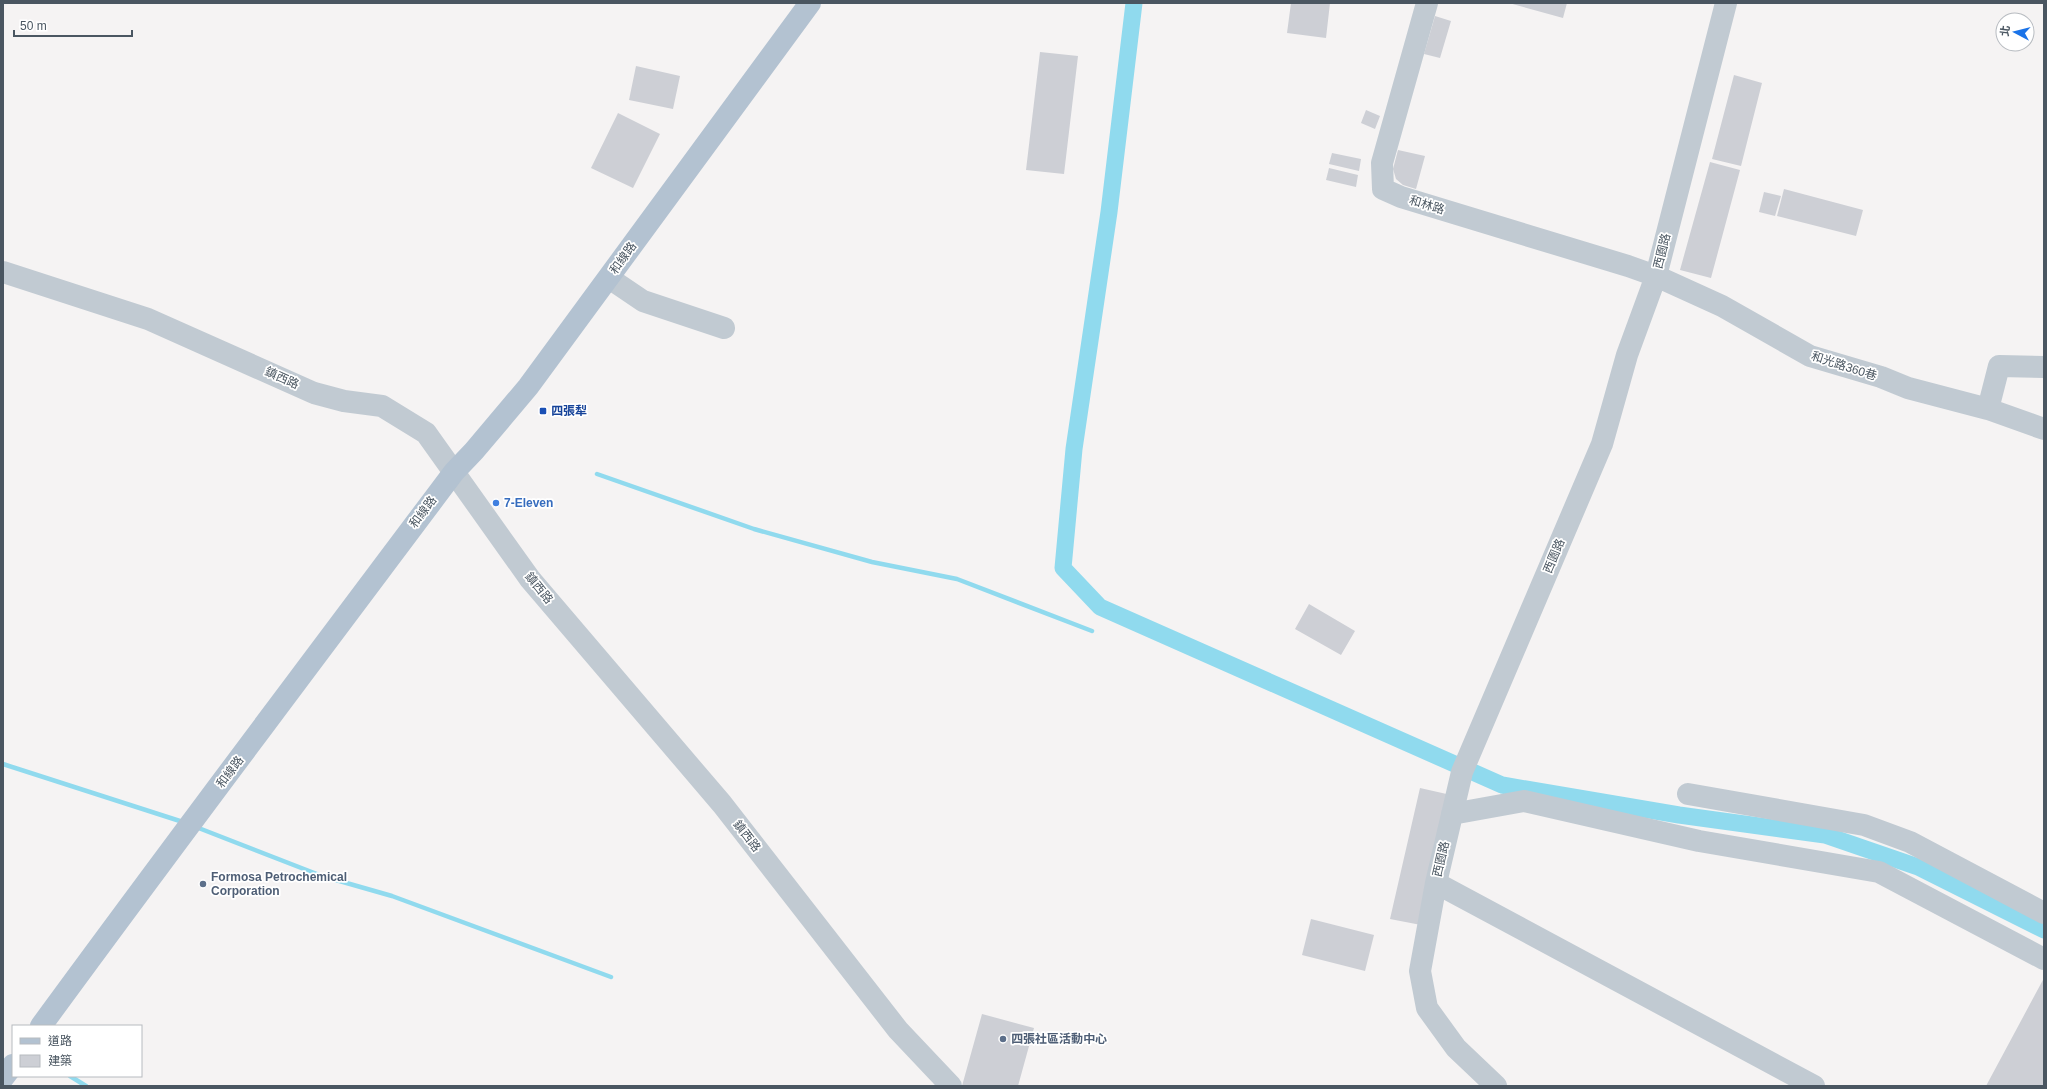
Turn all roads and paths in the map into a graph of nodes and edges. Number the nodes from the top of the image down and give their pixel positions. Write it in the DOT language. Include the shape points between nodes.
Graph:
graph roads {
  1 [pos="810,3"];
  2 [pos="1427,3"];
  3 [pos="1726,3"];
  4 [pos="3,272"];
  5 [pos="1656,276"];
  6 [pos="609,278"];
  7 [pos="724,328"];
  8 [pos="2044,367"];
  9 [pos="1988,409"];
  10 [pos="2044,429"];
  11 [pos="454,472"];
  12 [pos="1688,794"];
  13 [pos="1452,814"];
  14 [pos="1436,883"];
  15 [pos="2044,913"];
  16 [pos="2044,959"];
  17 [pos="42,1025"];
  18 [pos="12,1066"];
  19 [pos="3,1078"];
  20 [pos="951,1086"];
  21 [pos="1496,1086"];
  22 [pos="1814,1086"];
  1 -- 6 [label="main road, 和線路"];
  2 -- 5 [label="street, 和林路" via="1382,163 1383,189 1401,197"];
  3 -- 5 [label="street, 西園路"];
  4 -- 11 [label="street, 鎮西路" via="148,319 314,393 344,401 382,406 426,433"];
  5 -- 9 [label="street, 和光路360巷" via="1722,306 1810,356 1881,377 1908,388"];
  5 -- 13 [label="street, 西園路" via="1628,355 1602,444 1462,772"];
  6 -- 7 [label="street" via="643,301"];
  6 -- 11 [label="main road, 和線路" via="528,387"];
  8 -- 9 [label="street" via="1999,366"];
  9 -- 10 [label="street, 和光路360巷"];
  11 -- 17 [label="main road, 和線路"];
  11 -- 20 [label="street, 鎮西路" via="530,579 722,804 898,1030"];
  12 -- 15 [label="street" via="1864,824 1910,842"];
  13 -- 14 [label="street, 西園路"];
  13 -- 16 [label="street" via="1524,801 1699,841 1879,872"];
  14 -- 21 [label="street, 西園路" via="1420,971 1427,1008 1456,1048"];
  14 -- 22 [label="street"];
  18 -- 19 [label="main road"];
}
